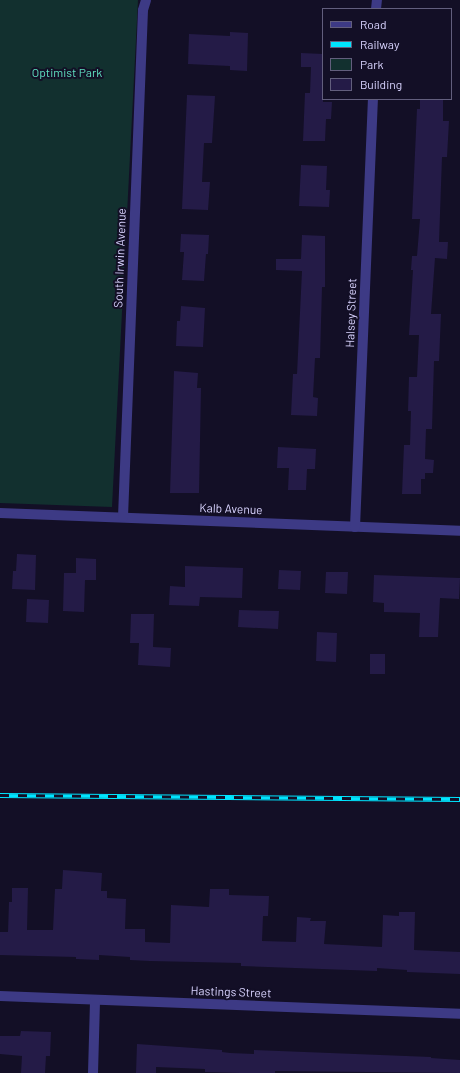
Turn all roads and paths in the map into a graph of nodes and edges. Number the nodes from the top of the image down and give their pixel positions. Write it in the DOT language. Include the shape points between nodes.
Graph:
graph roads {
  1 [pos="146,0"];
  2 [pos="373,100"];
  3 [pos="0,512"];
  4 [pos="123,517"];
  5 [pos="354,527"];
  6 [pos="460,531"];
  7 [pos="0,996"];
  8 [pos="96,1000"];
  9 [pos="460,1014"];
  10 [pos="93,1073"];
  1 -- 4 [label="street, South Irwin Avenue" via="142,18"];
  2 -- 5 [label="street, Halsey Street"];
  3 -- 4 [label="street, Kalb Avenue"];
  4 -- 5 [label="street, Kalb Avenue"];
  5 -- 6 [label="street, Kalb Avenue"];
  7 -- 8 [label="street, Hastings Street"];
  8 -- 9 [label="street, Hastings Street"];
  8 -- 10 [label="street"];
}
